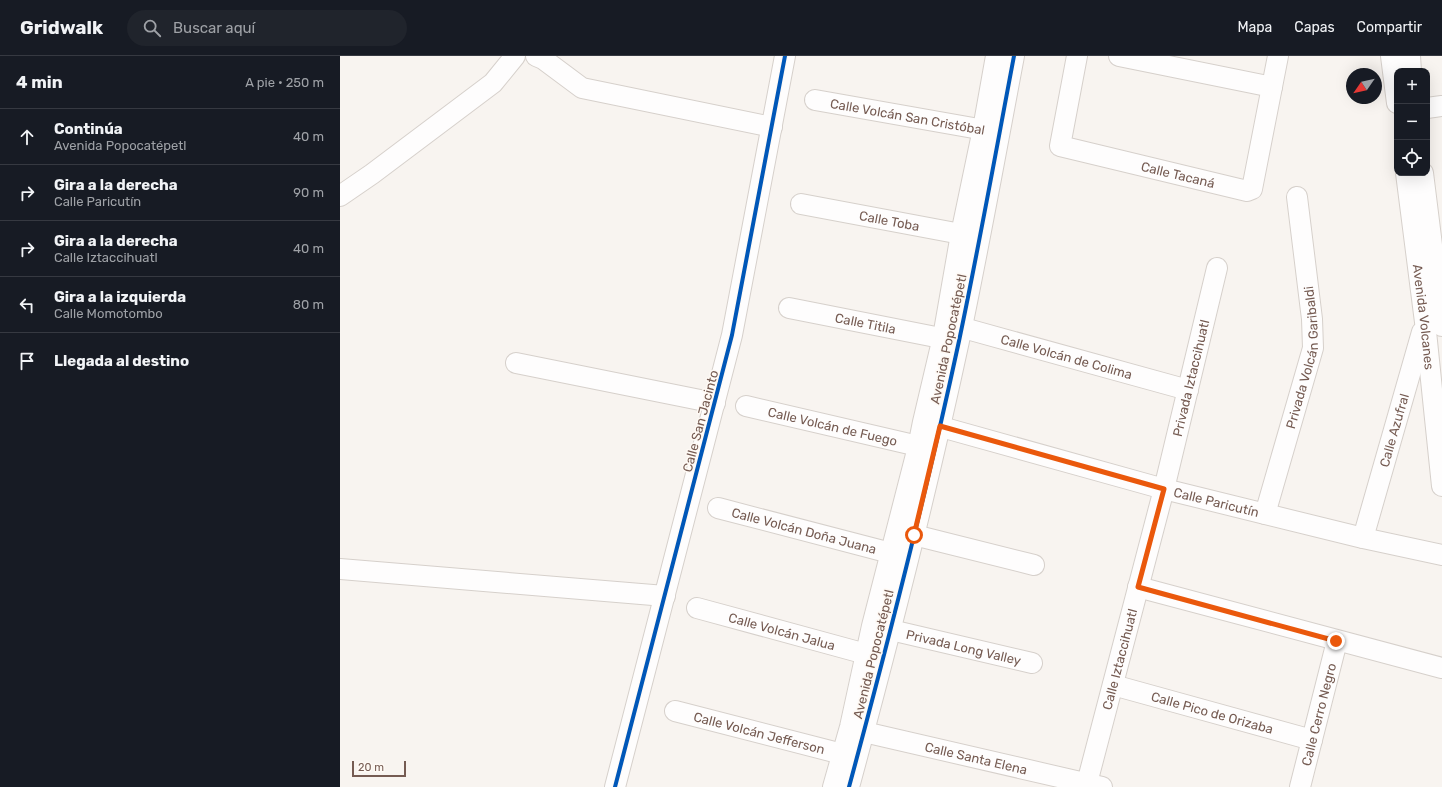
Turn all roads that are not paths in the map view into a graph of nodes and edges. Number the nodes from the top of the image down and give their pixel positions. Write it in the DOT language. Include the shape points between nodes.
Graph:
graph roads {
  1 [pos="515,56"];
  2 [pos="536,56"];
  3 [pos="785,56"];
  4 [pos="996,56"];
  5 [pos="1014,56"];
  6 [pos="1077,56"];
  7 [pos="1119,56"];
  8 [pos="1278,56"];
  9 [pos="1391,56"];
  10 [pos="1410,56"];
  11 [pos="1411,68"];
  12 [pos="1394,80"];
  13 [pos="1272,87"];
  14 [pos="815,100"];
  15 [pos="1442,106"];
  16 [pos="1430,108"];
  17 [pos="772,127"];
  18 [pos="991,131"];
  19 [pos="1407,176"];
  20 [pos="1423,176"];
  21 [pos="340,196"];
  22 [pos="1297,197"];
  23 [pos="801,204"];
  24 [pos="970,236"];
  25 [pos="1217,268"];
  26 [pos="1434,300"];
  27 [pos="789,308"];
  28 [pos="1433,324"];
  29 [pos="952,332"];
  30 [pos="516,363"];
  31 [pos="1188,390"];
  32 [pos="715,404"];
  33 [pos="746,406"];
  34 [pos="931,424"];
  35 [pos="926,449"];
  36 [pos="1442,486"];
  37 [pos="1164,489"];
  38 [pos="718,508"];
  39 [pos="1265,514"];
  40 [pos="905,533"];
  41 [pos="1363,538"];
  42 [pos="899,555"];
  43 [pos="1442,555"];
  44 [pos="1034,564"];
  45 [pos="340,568"];
  46 [pos="1138,587"];
  47 [pos="664,596"];
  48 [pos="697,608"];
  49 [pos="881,628"];
  50 [pos="1336,641"];
  51 [pos="866,654"];
  52 [pos="1032,663"];
  53 [pos="1442,668"];
  54 [pos="1113,685"];
  55 [pos="675,711"];
  56 [pos="857,729"];
  57 [pos="1312,740"];
  58 [pos="842,754"];
  59 [pos="1095,785"];
  60 [pos="615,787"];
  61 [pos="833,787"];
  62 [pos="849,787"];
  63 [pos="1300,787"];
  1 -- 21 [label="street" via="493,83"];
  2 -- 17 [label="street" via="582,88"];
  3 -- 17 [label="street, Calle San Jacinto"];
  4 -- 18 [label="street, Avenida Popocatépetl"];
  5 -- 18 [label="street, Avenida Popocatépetl"];
  6 -- 13 [label="street, Calle Tacaná" via="1060,146 1247,191 1252,189"];
  7 -- 13 [label="street"];
  8 -- 13 [label="street, Calle Tacaná"];
  9 -- 12 [label="street"];
  10 -- 11 [label="street"];
  14 -- 18 [label="street, Calle Volcán San Cristóbal"];
  15 -- 16 [label="street"];
  17 -- 32 [label="street, Calle San Jacinto" via="732,335"];
  18 -- 24 [label="street, Avenida Popocatépetl"];
  19 -- 26 [label="street, Avenida Volcanes"];
  20 -- 26 [label="street, Avenida Volcanes"];
  22 -- 39 [label="street, Privada Volcán Garibaldi" via="1312,319 1313,348"];
  23 -- 24 [label="street, Calle Toba"];
  24 -- 29 [label="street, Avenida Popocatépetl"];
  25 -- 31 [label="street, Privada Iztaccihuatl"];
  26 -- 28 [label="street, Avenida Volcanes"];
  27 -- 29 [label="street, Calle Titila"];
  28 -- 36 [label="street, Avenida Volcanes"];
  28 -- 41 [label="street, Calle Azufral"];
  29 -- 31 [label="street, Calle Volcán de Colima"];
  29 -- 34 [label="street, Avenida Popocatépetl"];
  30 -- 32 [label="street"];
  31 -- 37 [label="street, Privada Iztaccihuatl"];
  32 -- 47 [label="street, Calle San Jacinto"];
  33 -- 35 [label="street, Calle Volcán de Fuego"];
  34 -- 35 [label="street, Avenida Popocatépetl"];
  34 -- 37 [label="street, Calle Paricutín"];
  35 -- 40 [label="street, Avenida Popocatépetl"];
  37 -- 39 [label="street, Calle Paricutín"];
  37 -- 46 [label="street, Calle Iztaccihuatl"];
  38 -- 42 [label="street, Calle Volcán Doña Juana"];
  39 -- 41 [label="street, Calle Paricutín"];
  40 -- 42 [label="street, Avenida Popocatépetl"];
  40 -- 44 [label="street"];
  41 -- 43 [label="street, Calle Paricutín"];
  42 -- 49 [label="street, Avenida Popocatépetl"];
  45 -- 47 [label="street"];
  46 -- 50 [label="street"];
  46 -- 54 [label="street, Calle Iztaccihuatl"];
  47 -- 60 [label="street, Calle San Jacinto"];
  48 -- 51 [label="street, Calle Volcán Jalua"];
  49 -- 51 [label="street, Avenida Popocatépetl"];
  49 -- 52 [label="street, Privada Long Valley"];
  49 -- 56 [label="street, Avenida Popocatépetl"];
  50 -- 53 [label="street"];
  50 -- 57 [label="street, Calle Cerro Negro"];
  51 -- 56 [label="street, Avenida Popocatépetl"];
  54 -- 57 [label="street, Calle Pico de Orizaba"];
  54 -- 59 [label="street, Calle Iztaccihuatl"];
  55 -- 58 [label="street, Calle Volcán Jefferson"];
  56 -- 58 [label="street, Avenida Popocatépetl"];
  56 -- 59 [label="street, Calle Santa Elena"];
  56 -- 62 [label="street, Avenida Popocatépetl"];
  57 -- 63 [label="street, Calle Cerro Negro"];
  58 -- 61 [label="street, Avenida Popocatépetl"];
}
